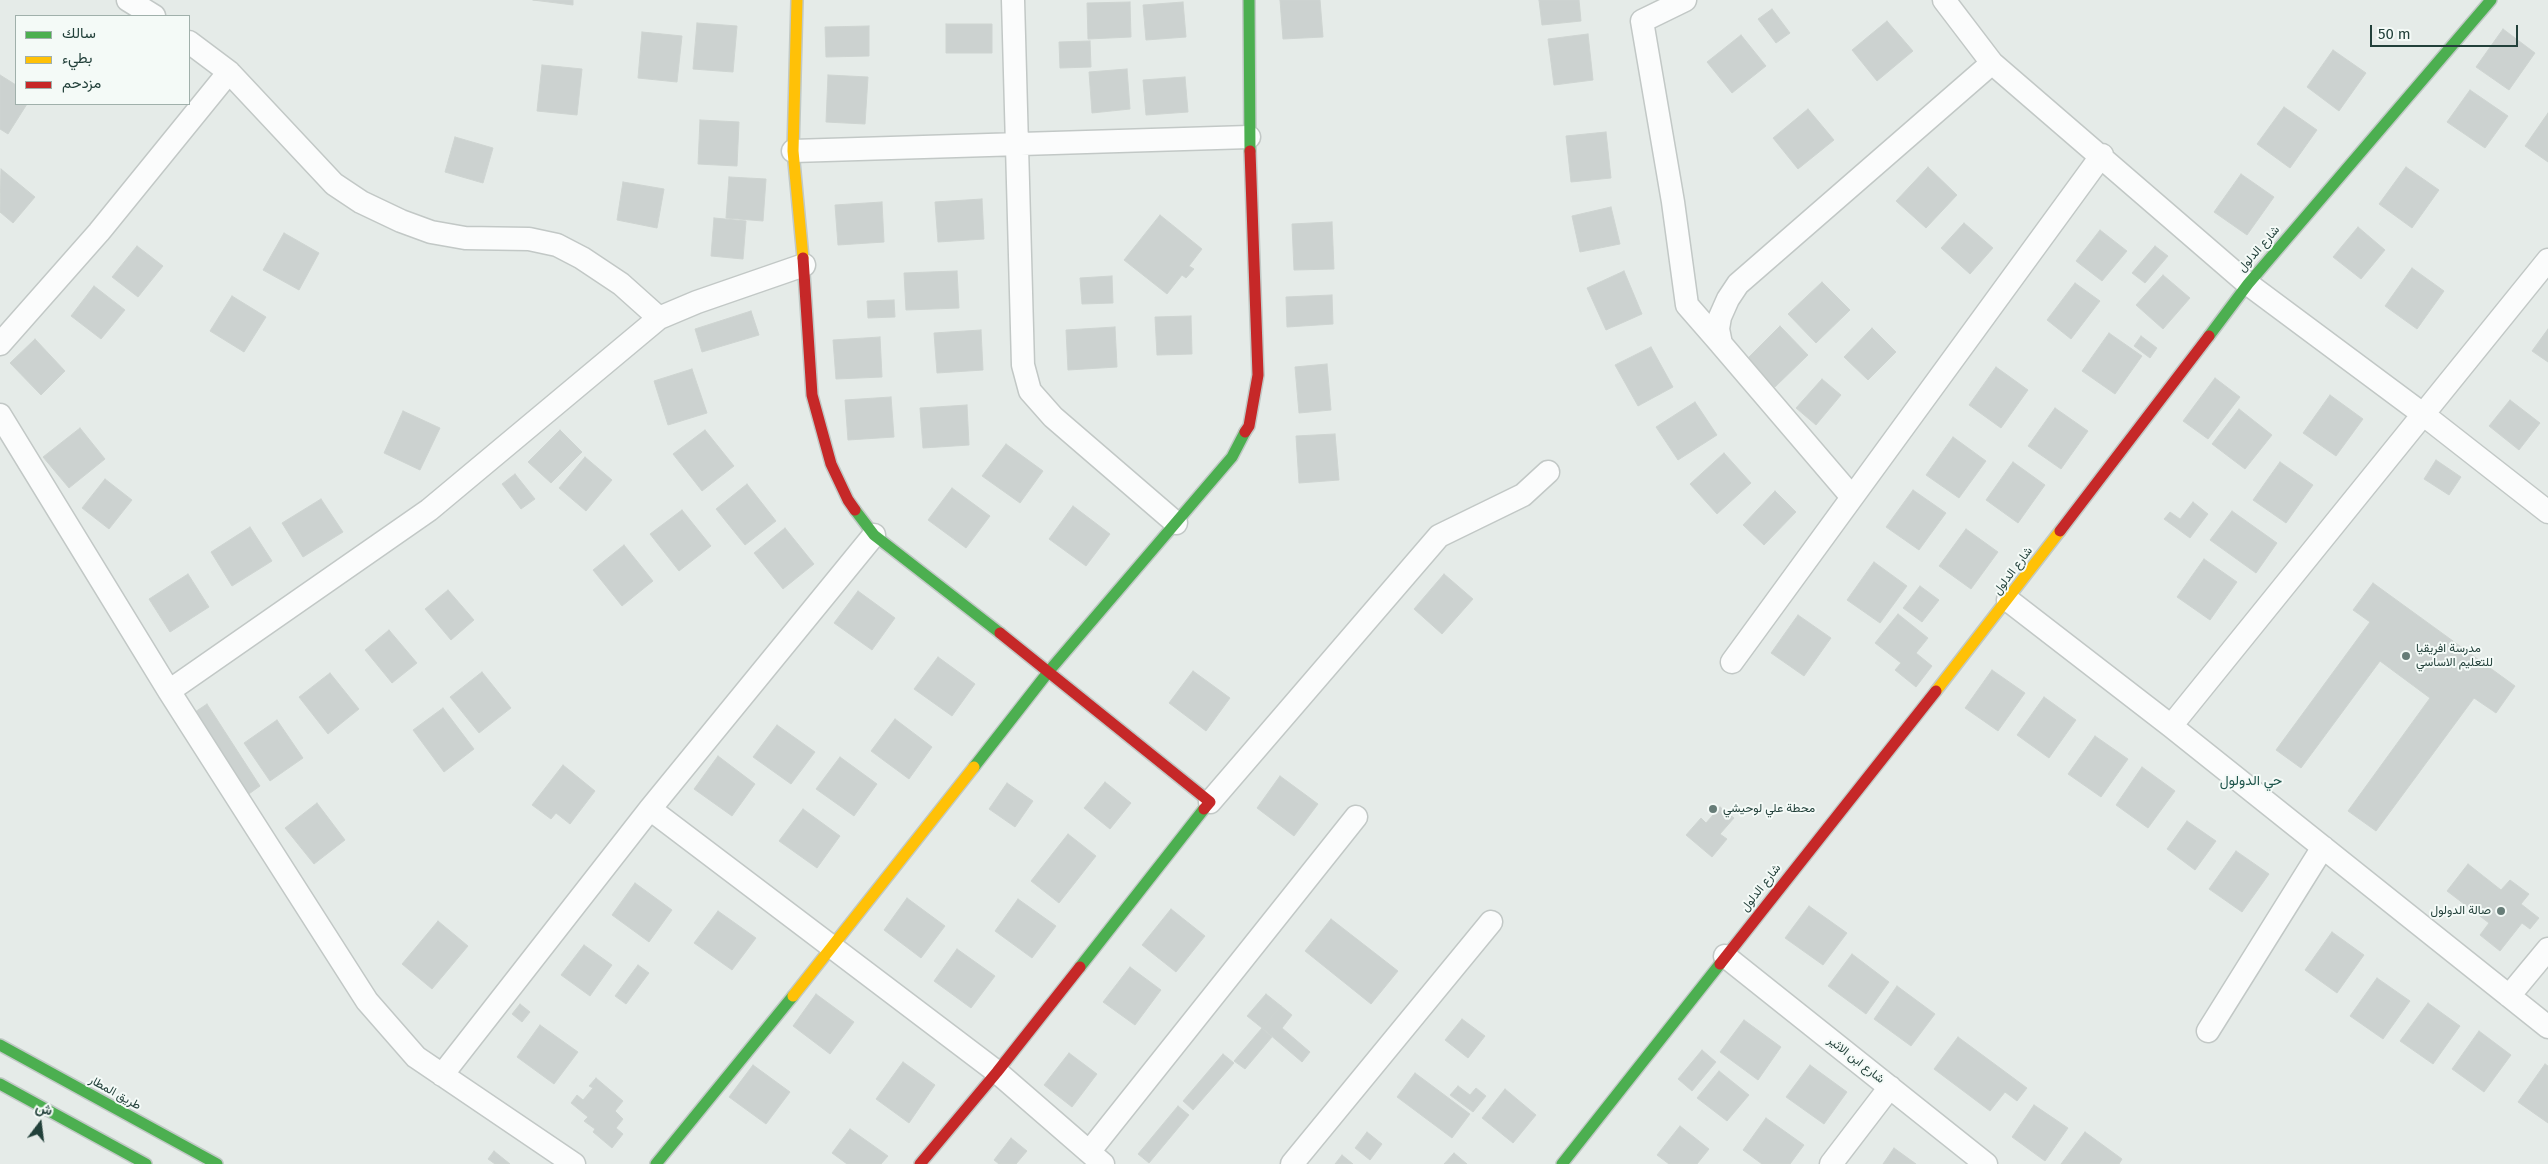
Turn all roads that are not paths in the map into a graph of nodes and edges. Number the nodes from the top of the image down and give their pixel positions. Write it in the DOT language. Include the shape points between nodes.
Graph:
graph roads {
  1 [pos="128,0"];
  2 [pos="797,0"];
  3 [pos="1013,0"];
  4 [pos="1249,0"];
  5 [pos="1685,0"];
  6 [pos="1944,0"];
  7 [pos="2491,0"];
  8 [pos="152,15"];
  9 [pos="190,43"];
  10 [pos="1992,63"];
  11 [pos="229,72"];
  12 [pos="1249,137"];
  13 [pos="1016,145"];
  14 [pos="793,151"];
  15 [pos="2102,156"];
  16 [pos="2548,260"];
  17 [pos="804,265"];
  18 [pos="2248,284"];
  19 [pos="659,318"];
  20 [pos="0,344"];
  21 [pos="1721,344"];
  22 [pos="0,415"];
  23 [pos="2424,415"];
  24 [pos="1548,472"];
  25 [pos="1852,497"];
  26 [pos="2548,512"];
  27 [pos="1176,523"];
  28 [pos="874,535"];
  29 [pos="2008,600"];
  30 [pos="1732,662"];
  31 [pos="1049,671"];
  32 [pos="170,691"];
  33 [pos="2171,726"];
  34 [pos="1210,802"];
  35 [pos="650,808"];
  36 [pos="1356,817"];
  37 [pos="2322,847"];
  38 [pos="1491,922"];
  39 [pos="833,947"];
  40 [pos="2548,949"];
  41 [pos="1725,956"];
  42 [pos="2508,996"];
  43 [pos="2548,1027"];
  44 [pos="2208,1031"];
  45 [pos="0,1046"];
  46 [pos="997,1072"];
  47 [pos="442,1074"];
  48 [pos="0,1084"];
  49 [pos="1890,1087"];
  50 [pos="1096,1158"];
  51 [pos="146,1164"];
  52 [pos="217,1164"];
  53 [pos="574,1164"];
  54 [pos="656,1164"];
  55 [pos="920,1164"];
  56 [pos="1292,1164"];
  57 [pos="1562,1164"];
  58 [pos="1831,1164"];
  59 [pos="1986,1164"];
  1 -- 8 [label="street"];
  2 -- 14 [label="main road"];
  3 -- 13 [label="street"];
  4 -- 12 [label="main road"];
  5 -- 21 [label="street" via="1642,21 1687,305"];
  6 -- 10 [label="street"];
  7 -- 18 [label="main road, شارع الدلول"];
  9 -- 11 [label="street"];
  10 -- 15 [label="street"];
  10 -- 21 [label="street" via="1738,284 1720,317"];
  11 -- 19 [label="street" via="334,184 360,202 431,232 465,238 529,239 556,244 621,284"];
  11 -- 20 [label="street" via="99,232"];
  12 -- 13 [label="street"];
  12 -- 27 [label="main road" via="1258,375 1249,426 1232,458"];
  13 -- 14 [label="street"];
  13 -- 27 [label="street" via="1023,365 1030,391 1053,417"];
  14 -- 17 [label="main road"];
  15 -- 18 [label="street"];
  15 -- 25 [label="street"];
  16 -- 23 [label="street"];
  17 -- 19 [label="street"];
  17 -- 28 [label="main road" via="812,395 831,464 848,500"];
  18 -- 23 [label="street"];
  18 -- 29 [label="main road, شارع الدلول"];
  19 -- 32 [label="street" via="429,510"];
  21 -- 25 [label="street"];
  22 -- 32 [label="street"];
  23 -- 26 [label="street"];
  23 -- 33 [label="street"];
  24 -- 34 [label="street" via="1523,495 1439,536"];
  25 -- 30 [label="street"];
  27 -- 31 [label="main road"];
  28 -- 31 [label="main road"];
  28 -- 35 [label="street"];
  29 -- 33 [label="street"];
  29 -- 41 [label="main road, شارع الدلول"];
  31 -- 34 [label="main road"];
  31 -- 39 [label="main road"];
  32 -- 47 [label="street" via="368,1001 416,1057"];
  33 -- 37 [label="street"];
  34 -- 46 [label="main road"];
  35 -- 39 [label="street"];
  35 -- 47 [label="street"];
  36 -- 50 [label="street"];
  37 -- 42 [label="street"];
  37 -- 44 [label="street"];
  38 -- 56 [label="street"];
  39 -- 46 [label="street"];
  39 -- 54 [label="main road"];
  40 -- 42 [label="street"];
  41 -- 49 [label="street, شارع ابن الاثير"];
  41 -- 57 [label="main road, شارع الدلول"];
  42 -- 43 [label="street"];
  45 -- 52 [label="main road, طريق المطار"];
  46 -- 50 [label="street"];
  46 -- 55 [label="main road"];
  47 -- 53 [label="street"];
  48 -- 51 [label="main road"];
  49 -- 58 [label="street"];
  49 -- 59 [label="street, شارع ابن الاثير"];
}
